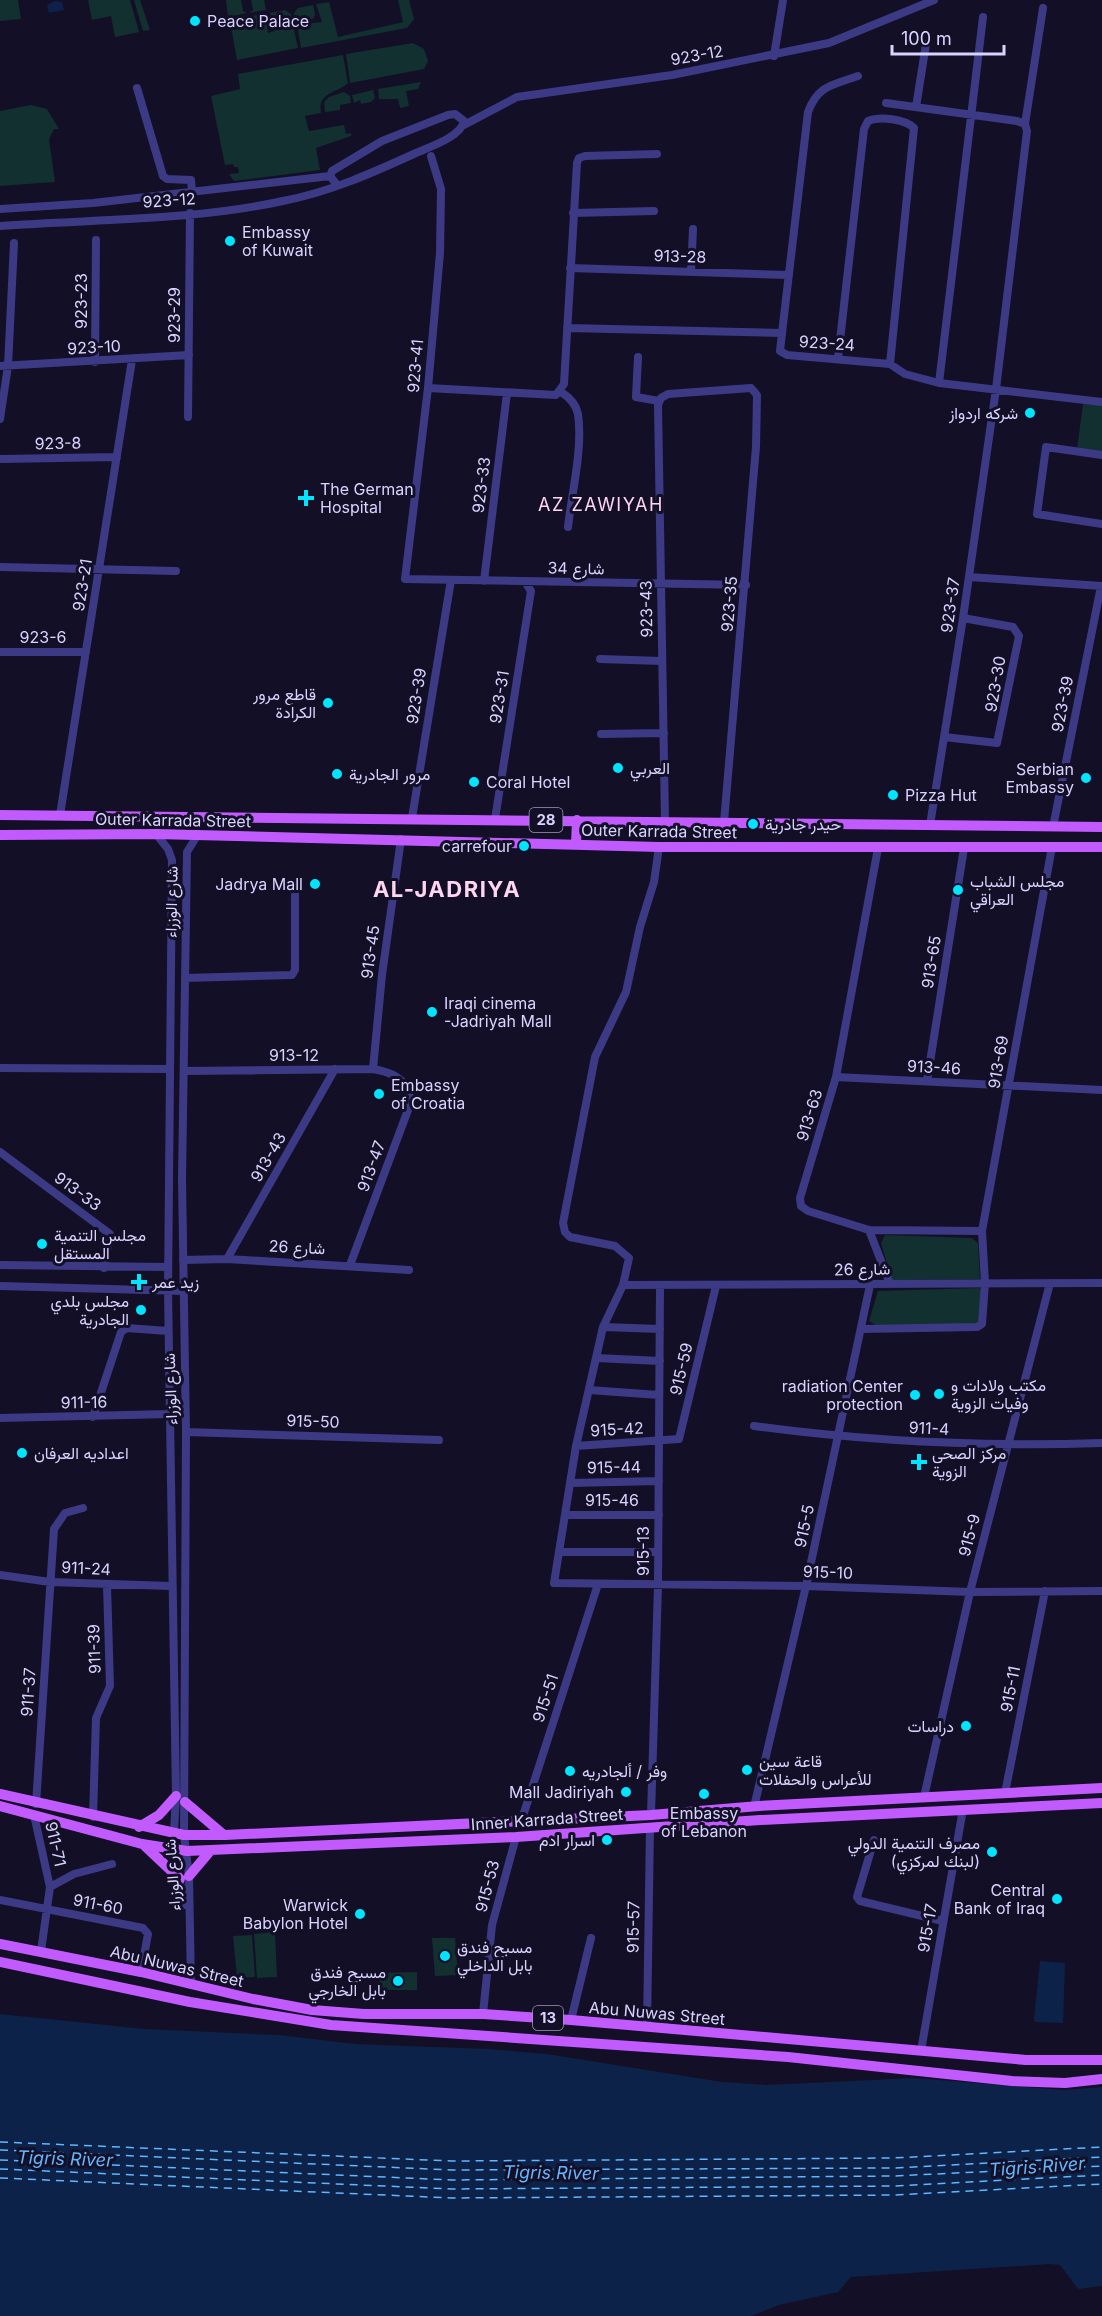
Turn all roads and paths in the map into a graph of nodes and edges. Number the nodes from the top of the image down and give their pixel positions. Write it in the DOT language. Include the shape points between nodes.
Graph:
graph roads {
  1 [pos="783,0"];
  2 [pos="934,0"];
  3 [pos="1043,8"];
  4 [pos="983,17"];
  5 [pos="926,44"];
  6 [pos="774,56"];
  7 [pos="858,75"];
  8 [pos="137,88"];
  9 [pos="886,103"];
  10 [pos="916,106"];
  11 [pos="972,115"];
  12 [pos="1025,124"];
  13 [pos="464,125"];
  14 [pos="657,154"];
  15 [pos="431,156"];
  16 [pos="330,176"];
  17 [pos="337,185"];
  18 [pos="192,192"];
  19 [pos="0,209"];
  20 [pos="654,211"];
  21 [pos="190,213"];
  22 [pos="573,213"];
  23 [pos="0,226"];
  24 [pos="693,229"];
  25 [pos="96,240"];
  26 [pos="14,243"];
  27 [pos="570,268"];
  28 [pos="692,272"];
  29 [pos="789,275"];
  30 [pos="567,328"];
  31 [pos="782,333"];
  32 [pos="189,355"];
  33 [pos="638,357"];
  34 [pos="838,358"];
  35 [pos="132,360"];
  36 [pos="95,362"];
  37 [pos="890,364"];
  38 [pos="4,366"];
  39 [pos="939,383"];
  40 [pos="428,387"];
  41 [pos="996,389"];
  42 [pos="561,392"];
  43 [pos="507,393"];
  44 [pos="660,399"];
  45 [pos="1102,402"];
  46 [pos="188,417"];
  47 [pos="0,418"];
  48 [pos="1102,455"];
  49 [pos="117,457"];
  50 [pos="0,459"];
  51 [pos="1102,524"];
  52 [pos="568,527"];
  53 [pos="0,567"];
  54 [pos="99,569"];
  55 [pos="176,571"];
  56 [pos="969,577"];
  57 [pos="405,579"];
  58 [pos="451,580"];
  59 [pos="484,581"];
  60 [pos="525,582"];
  61 [pos="661,584"];
  62 [pos="746,585"];
  63 [pos="1101,586"];
  64 [pos="963,618"];
  65 [pos="0,652"];
  66 [pos="86,652"];
  67 [pos="600,659"];
  68 [pos="662,661"];
  69 [pos="664,733"];
  70 [pos="601,734"];
  71 [pos="944,737"];
  72 [pos="0,814"];
  73 [pos="60,815"];
  74 [pos="116,816"];
  75 [pos="412,818"];
  76 [pos="495,819"];
  77 [pos="577,820"];
  78 [pos="665,822"];
  79 [pos="724,822"];
  80 [pos="930,825"];
  81 [pos="1099,826"];
  82 [pos="1053,827"];
  83 [pos="115,834"];
  84 [pos="156,834"];
  85 [pos="0,835"];
  86 [pos="196,836"];
  87 [pos="401,839"];
  88 [pos="576,844"];
  89 [pos="1097,846"];
  90 [pos="659,847"];
  91 [pos="1053,847"];
  92 [pos="879,848"];
  93 [pos="964,848"];
  94 [pos="1102,853"];
  95 [pos="295,883"];
  96 [pos="185,978"];
  97 [pos="170,997"];
  98 [pos="185,998"];
  99 [pos="0,1068"];
  100 [pos="170,1069"];
  101 [pos="373,1069"];
  102 [pos="334,1070"];
  103 [pos="184,1071"];
  104 [pos="836,1077"];
  105 [pos="401,1078"];
  106 [pos="927,1081"];
  107 [pos="1009,1085"];
  108 [pos="1102,1090"];
  109 [pos="0,1152"];
  110 [pos="168,1178"];
  111 [pos="182,1179"];
  112 [pos="869,1230"];
  113 [pos="982,1231"];
  114 [pos="227,1259"];
  115 [pos="183,1260"];
  116 [pos="0,1265"];
  117 [pos="350,1265"];
  118 [pos="168,1267"];
  119 [pos="104,1268"];
  120 [pos="409,1270"];
  121 [pos="985,1283"];
  122 [pos="1050,1283"];
  123 [pos="1102,1283"];
  124 [pos="890,1284"];
  125 [pos="623,1285"];
  126 [pos="870,1285"];
  127 [pos="0,1286"];
  128 [pos="716,1286"];
  129 [pos="660,1287"];
  130 [pos="168,1290"];
  131 [pos="183,1291"];
  132 [pos="603,1327"];
  133 [pos="660,1329"];
  134 [pos="861,1329"];
  135 [pos="168,1331"];
  136 [pos="596,1358"];
  137 [pos="168,1360"];
  138 [pos="660,1360"];
  139 [pos="184,1361"];
  140 [pos="589,1390"];
  141 [pos="659,1395"];
  142 [pos="169,1414"];
  143 [pos="93,1417"];
  144 [pos="0,1418"];
  145 [pos="754,1426"];
  146 [pos="186,1432"];
  147 [pos="838,1437"];
  148 [pos="439,1440"];
  149 [pos="659,1443"];
  150 [pos="1102,1443"];
  151 [pos="576,1446"];
  152 [pos="1008,1446"];
  153 [pos="659,1481"];
  154 [pos="570,1483"];
  155 [pos="83,1508"];
  156 [pos="565,1515"];
  157 [pos="659,1515"];
  158 [pos="559,1552"];
  159 [pos="658,1552"];
  160 [pos="0,1575"];
  161 [pos="50,1582"];
  162 [pos="598,1584"];
  163 [pos="107,1585"];
  164 [pos="658,1585"];
  165 [pos="171,1586"];
  166 [pos="806,1586"];
  167 [pos="1045,1591"];
  168 [pos="1102,1591"];
  169 [pos="970,1592"];
  170 [pos="1102,1788"];
  171 [pos="1005,1793"];
  172 [pos="0,1794"];
  173 [pos="928,1797"];
  174 [pos="181,1799"];
  175 [pos="1102,1803"];
  176 [pos="0,1806"];
  177 [pos="757,1806"];
  178 [pos="35,1809"];
  179 [pos="963,1809"];
  180 [pos="932,1810"];
  181 [pos="651,1815"];
  182 [pos="93,1817"];
  183 [pos="760,1820"];
  184 [pos="521,1822"];
  185 [pos="140,1827"];
  186 [pos="650,1827"];
  187 [pos="180,1834"];
  188 [pos="225,1835"];
  189 [pos="516,1837"];
  190 [pos="874,1840"];
  191 [pos="142,1844"];
  192 [pos="173,1850"];
  193 [pos="211,1850"];
  194 [pos="187,1851"];
  195 [pos="112,1864"];
  196 [pos="184,1877"];
  197 [pos="50,1887"];
  198 [pos="0,1900"];
  199 [pos="48,1909"];
  200 [pos="943,1921"];
  201 [pos="591,1938"];
  202 [pos="0,1944"];
  203 [pos="41,1951"];
  204 [pos="0,1962"];
  205 [pos="141,1972"];
  206 [pos="190,1985"];
  207 [pos="483,2014"];
  208 [pos="571,2020"];
  209 [pos="646,2027"];
  210 [pos="921,2051"];
  211 [pos="1102,2060"];
  212 [pos="1102,2079"];
  1 -- 6 [label="street"];
  2 -- 6 [label="street, 923-12" via="829,43"];
  3 -- 12 [label="street, 923-37"];
  4 -- 11 [label="street"];
  5 -- 10 [label="street"];
  6 -- 13 [label="street, 923-12" via="517,97"];
  7 -- 29 [label="street" via="823,88 814,95 808,112"];
  8 -- 18 [label="street" via="163,176 190,180"];
  9 -- 10 [label="street"];
  10 -- 11 [label="street"];
  11 -- 12 [label="street"];
  11 -- 39 [label="street"];
  12 -- 41 [label="street, 923-37"];
  13 -- 16 [label="street" via="455,114 414,127 335,168"];
  13 -- 17 [label="street, 923-12" via="424,149"];
  14 -- 22 [label="street" via="579,158"];
  15 -- 40 [label="street, 923-41" via="441,189 440,254"];
  16 -- 17 [label="street"];
  16 -- 18 [label="street, 923-12"];
  17 -- 21 [label="street, 923-12" via="282,202"];
  18 -- 19 [label="street, 923-12"];
  20 -- 22 [label="street"];
  21 -- 23 [label="street, 923-12"];
  21 -- 32 [label="street, 923-29"];
  22 -- 27 [label="street"];
  24 -- 28 [label="street"];
  25 -- 36 [label="street, 923-23"];
  26 -- 38 [label="street"];
  27 -- 28 [label="street, 913-28"];
  27 -- 30 [label="street"];
  28 -- 29 [label="street, 913-28"];
  29 -- 31 [label="street"];
  30 -- 31 [label="street, 923-24"];
  30 -- 42 [label="street"];
  31 -- 34 [label="street, 923-24" via="783,354"];
  32 -- 35 [label="street, 923-10"];
  32 -- 46 [label="street, 923-29"];
  33 -- 44 [label="street" via="636,398"];
  34 -- 37 [label="street, 923-24"];
  34 -- 37 [label="street" via="864,129 874,118 904,122 914,128"];
  35 -- 36 [label="street, 923-10"];
  35 -- 49 [label="street, 923-21"];
  36 -- 38 [label="street, 923-10"];
  37 -- 39 [label="street, 923-24" via="905,374"];
  38 -- 47 [label="street"];
  39 -- 41 [label="street, 923-24"];
  40 -- 43 [label="street"];
  40 -- 57 [label="street, 923-41"];
  41 -- 45 [label="street, 923-24"];
  41 -- 56 [label="street, 923-37"];
  42 -- 43 [label="street"];
  42 -- 52 [label="street" via="575,405 579,434"];
  43 -- 59 [label="street, 923-33"];
  44 -- 61 [label="street, 923-43"];
  44 -- 62 [label="street, 923-35" via="668,394 755,390 756,447"];
  48 -- 51 [label="street" via="1046,447 1037,514"];
  49 -- 50 [label="street, 923-8"];
  49 -- 54 [label="street, 923-21"];
  53 -- 54 [label="street"];
  54 -- 55 [label="street"];
  54 -- 66 [label="street, 923-21"];
  56 -- 63 [label="street"];
  56 -- 64 [label="street, 923-37"];
  57 -- 58 [label="street, شارع 34"];
  58 -- 59 [label="street, شارع 34"];
  58 -- 75 [label="street, 923-39"];
  59 -- 60 [label="street, شارع 34"];
  60 -- 61 [label="street, شارع 34"];
  60 -- 76 [label="street, 923-31" via="531,591"];
  61 -- 62 [label="street, شارع 34"];
  61 -- 68 [label="street, 923-43"];
  62 -- 79 [label="street, 923-35"];
  63 -- 82 [label="street, 923-39"];
  64 -- 71 [label="street, 923-37"];
  64 -- 71 [label="street, 923-30" via="1013,627 1019,636 997,743"];
  65 -- 66 [label="street, 923-6"];
  66 -- 73 [label="street, 923-21"];
  67 -- 68 [label="street"];
  68 -- 69 [label="street, 923-43"];
  69 -- 70 [label="street"];
  69 -- 78 [label="street, 923-43"];
  71 -- 80 [label="street, 923-37"];
  72 -- 73 [label="main road, Outer Karrada Street / 28"];
  73 -- 74 [label="main road, Outer Karrada Street / 28"];
  74 -- 75 [label="main road, Outer Karrada Street / 28"];
  74 -- 83 [label="main road"];
  75 -- 76 [label="main road, Outer Karrada Street / 28"];
  76 -- 77 [label="main road, Outer Karrada Street / 28"];
  77 -- 78 [label="main road, Outer Karrada Street / 28"];
  77 -- 88 [label="main road"];
  78 -- 79 [label="main road, Outer Karrada Street / 28"];
  79 -- 80 [label="main road, Outer Karrada Street / 28"];
  80 -- 82 [label="main road, Outer Karrada Street / 28"];
  81 -- 82 [label="main road, Outer Karrada Street / 28"];
  83 -- 84 [label="main road, Outer Karrada Street / 28"];
  83 -- 85 [label="main road, Outer Karrada Street / 28"];
  84 -- 86 [label="main road, Outer Karrada Street / 28"];
  84 -- 97 [label="street, شارع الوزراء" via="172,860"];
  86 -- 87 [label="main road, Outer Karrada Street / 28"];
  86 -- 96 [label="street, شارع الوزراء" via="187,852"];
  87 -- 88 [label="main road, Outer Karrada Street / 28"];
  87 -- 101 [label="street, 913-45"];
  88 -- 90 [label="main road, Outer Karrada Street / 28"];
  89 -- 91 [label="main road, Outer Karrada Street / 28"];
  89 -- 94 [label="main road"];
  90 -- 92 [label="main road, Outer Karrada Street / 28"];
  90 -- 125 [label="street" via="626,992 595,1057 563,1223 570,1237 623,1250 629,1258"];
  91 -- 93 [label="main road, Outer Karrada Street / 28"];
  91 -- 107 [label="street, 913-69"];
  92 -- 93 [label="main road, Outer Karrada Street / 28"];
  92 -- 104 [label="street, 913-63"];
  93 -- 106 [label="street, 913-65"];
  95 -- 96 [label="street" via="292,975"];
  96 -- 98 [label="street, شارع الوزراء"];
  97 -- 98 [label="street"];
  97 -- 100 [label="street, شارع الوزراء"];
  98 -- 103 [label="street, شارع الوزراء"];
  99 -- 100 [label="street"];
  100 -- 110 [label="street, شارع الوزراء"];
  101 -- 102 [label="street, 913-12"];
  101 -- 105 [label="street, 913-12"];
  102 -- 103 [label="street, 913-12"];
  102 -- 114 [label="street, 913-43"];
  103 -- 111 [label="street, شارع الوزراء"];
  104 -- 106 [label="street, 913-46"];
  104 -- 112 [label="street, 913-63" via="800,1198 801,1206"];
  105 -- 117 [label="street, 913-47" via="410,1090 408,1110"];
  106 -- 107 [label="street, 913-46"];
  107 -- 108 [label="street, 913-46"];
  107 -- 113 [label="street, 913-69"];
  109 -- 119 [label="street, 913-33" via="110,1234"];
  110 -- 111 [label="street"];
  110 -- 118 [label="street, شارع الوزراء"];
  111 -- 115 [label="street, شارع الوزراء"];
  112 -- 113 [label="street, 913-63"];
  112 -- 124 [label="street"];
  113 -- 121 [label="street, 913-69"];
  114 -- 115 [label="street, شارع 26"];
  114 -- 117 [label="street, شارع 26"];
  115 -- 131 [label="street, شارع الوزراء"];
  116 -- 119 [label="street"];
  117 -- 120 [label="street, شارع 26"];
  118 -- 119 [label="street"];
  118 -- 130 [label="street, شارع الوزراء"];
  121 -- 122 [label="street, شارع 26"];
  121 -- 124 [label="street, شارع 26"];
  121 -- 134 [label="street, 913-69" via="983,1318 977,1328"];
  122 -- 123 [label="street, شارع 26"];
  122 -- 152 [label="street, 915-9"];
  124 -- 126 [label="street, شارع 26"];
  125 -- 129 [label="street, شارع 26"];
  125 -- 132 [label="street"];
  126 -- 128 [label="street, شارع 26"];
  126 -- 134 [label="street, 915-5"];
  127 -- 130 [label="street"];
  128 -- 129 [label="street, شارع 26"];
  128 -- 149 [label="street, 915-59" via="682,1436"];
  129 -- 133 [label="street, 915-13"];
  130 -- 131 [label="street"];
  130 -- 135 [label="street, شارع الوزراء"];
  131 -- 139 [label="street, شارع الوزراء"];
  132 -- 133 [label="street"];
  132 -- 136 [label="street"];
  133 -- 138 [label="street, 915-13"];
  134 -- 147 [label="street, 915-5"];
  135 -- 137 [label="street, شارع الوزراء"];
  135 -- 143 [label="street" via="127,1328 121,1332"];
  136 -- 138 [label="street"];
  136 -- 140 [label="street"];
  137 -- 139 [label="street"];
  137 -- 142 [label="street, شارع الوزراء"];
  138 -- 141 [label="street, 915-13"];
  139 -- 146 [label="street, شارع الوزراء"];
  140 -- 141 [label="street, 915-42"];
  140 -- 151 [label="street"];
  141 -- 149 [label="street, 915-13"];
  142 -- 143 [label="street, 911-16"];
  142 -- 165 [label="street, شارع الوزراء"];
  143 -- 144 [label="street, 911-16"];
  145 -- 147 [label="street, 911-4"];
  146 -- 148 [label="street, 915-50"];
  146 -- 174 [label="street, شارع الوزراء"];
  147 -- 152 [label="street, 911-4"];
  147 -- 166 [label="street, 915-5"];
  149 -- 151 [label="street, 915-42"];
  149 -- 153 [label="street, 915-13"];
  150 -- 152 [label="street, 911-4"];
  151 -- 154 [label="street"];
  152 -- 169 [label="street, 915-9"];
  153 -- 154 [label="street, 915-44"];
  153 -- 157 [label="street, 915-13"];
  154 -- 156 [label="street"];
  155 -- 161 [label="street, 911-37" via="65,1513 54,1529"];
  156 -- 157 [label="street, 915-46"];
  156 -- 158 [label="street"];
  157 -- 159 [label="street, 915-13"];
  158 -- 159 [label="street"];
  158 -- 162 [label="street, 915-10" via="554,1583"];
  159 -- 164 [label="street, 915-13"];
  160 -- 161 [label="street, 911-24"];
  161 -- 163 [label="street, 911-24"];
  161 -- 178 [label="street, 911-37"];
  162 -- 164 [label="street, 915-10"];
  162 -- 184 [label="street, 915-51"];
  163 -- 165 [label="street, 911-24"];
  163 -- 182 [label="street, 911-39" via="110,1686 96,1718"];
  164 -- 166 [label="street, 915-10"];
  164 -- 181 [label="street, 915-13"];
  165 -- 174 [label="street, شارع الوزراء"];
  166 -- 169 [label="street, 915-10"];
  166 -- 177 [label="street, 915-5"];
  167 -- 168 [label="street, 915-10"];
  167 -- 169 [label="street, 915-10"];
  167 -- 171 [label="street, 915-11"];
  169 -- 173 [label="street, 915-9"];
  170 -- 171 [label="main road, Inner Karrada Street"];
  171 -- 173 [label="main road, Inner Karrada Street"];
  172 -- 178 [label="main road, Inner Karrada Street"];
  173 -- 177 [label="main road, Inner Karrada Street"];
  173 -- 180 [label="main road"];
  174 -- 185 [label="main road"];
  174 -- 187 [label="street, شارع الوزراء"];
  174 -- 188 [label="main road"];
  175 -- 179 [label="main road, Inner Karrada Street"];
  176 -- 178 [label="main road, Inner Karrada Street"];
  177 -- 181 [label="main road, Inner Karrada Street"];
  177 -- 183 [label="main road"];
  178 -- 182 [label="main road, Inner Karrada Street"];
  178 -- 191 [label="main road, Inner Karrada Street"];
  178 -- 197 [label="street, 911-71"];
  179 -- 180 [label="main road, Inner Karrada Street"];
  179 -- 200 [label="street, 915-17"];
  180 -- 183 [label="main road, Inner Karrada Street"];
  181 -- 184 [label="main road, Inner Karrada Street"];
  182 -- 185 [label="main road, Inner Karrada Street"];
  183 -- 186 [label="main road, Inner Karrada Street"];
  184 -- 188 [label="main road, Inner Karrada Street"];
  185 -- 187 [label="main road, Inner Karrada Street"];
  186 -- 189 [label="main road, Inner Karrada Street"];
  186 -- 209 [label="street, 915-57"];
  187 -- 188 [label="main road, Inner Karrada Street"];
  187 -- 192 [label="street, شارع الوزراء"];
  187 -- 194 [label="street, شارع الوزراء"];
  189 -- 193 [label="main road, Inner Karrada Street"];
  189 -- 207 [label="street, 915-53" via="492,1925"];
  190 -- 200 [label="street" via="857,1898"];
  191 -- 192 [label="main road, Inner Karrada Street"];
  191 -- 196 [label="main road"];
  192 -- 194 [label="main road, Inner Karrada Street"];
  192 -- 196 [label="street, شارع الوزراء"];
  193 -- 194 [label="main road, Inner Karrada Street"];
  193 -- 196 [label="main road"];
  194 -- 196 [label="street, شارع الوزراء"];
  195 -- 197 [label="street" via="74,1874"];
  196 -- 206 [label="street, شارع الوزراء" via="190,1925"];
  197 -- 199 [label="street, 911-71"];
  198 -- 199 [label="street, 911-60"];
  199 -- 203 [label="street, 911-71"];
  199 -- 205 [label="street, 911-60" via="146,1929"];
  200 -- 210 [label="street, 915-17"];
  201 -- 208 [label="street"];
  202 -- 203 [label="main road, Abu Nuwas Street / 13"];
  203 -- 205 [label="main road, Abu Nuwas Street / 13"];
  204 -- 212 [label="main road, Abu Nuwas Street / 13" via="190,2002 331,2025 720,2051 1012,2080 1065,2083"];
  205 -- 206 [label="main road, Abu Nuwas Street / 13"];
  206 -- 207 [label="main road, Abu Nuwas Street / 13" via="340,2013"];
  207 -- 208 [label="main road, Abu Nuwas Street / 13"];
  208 -- 209 [label="main road, Abu Nuwas Street / 13"];
  209 -- 210 [label="main road, Abu Nuwas Street / 13"];
  210 -- 211 [label="main road, Abu Nuwas Street / 13" via="1058,2062"];
}
